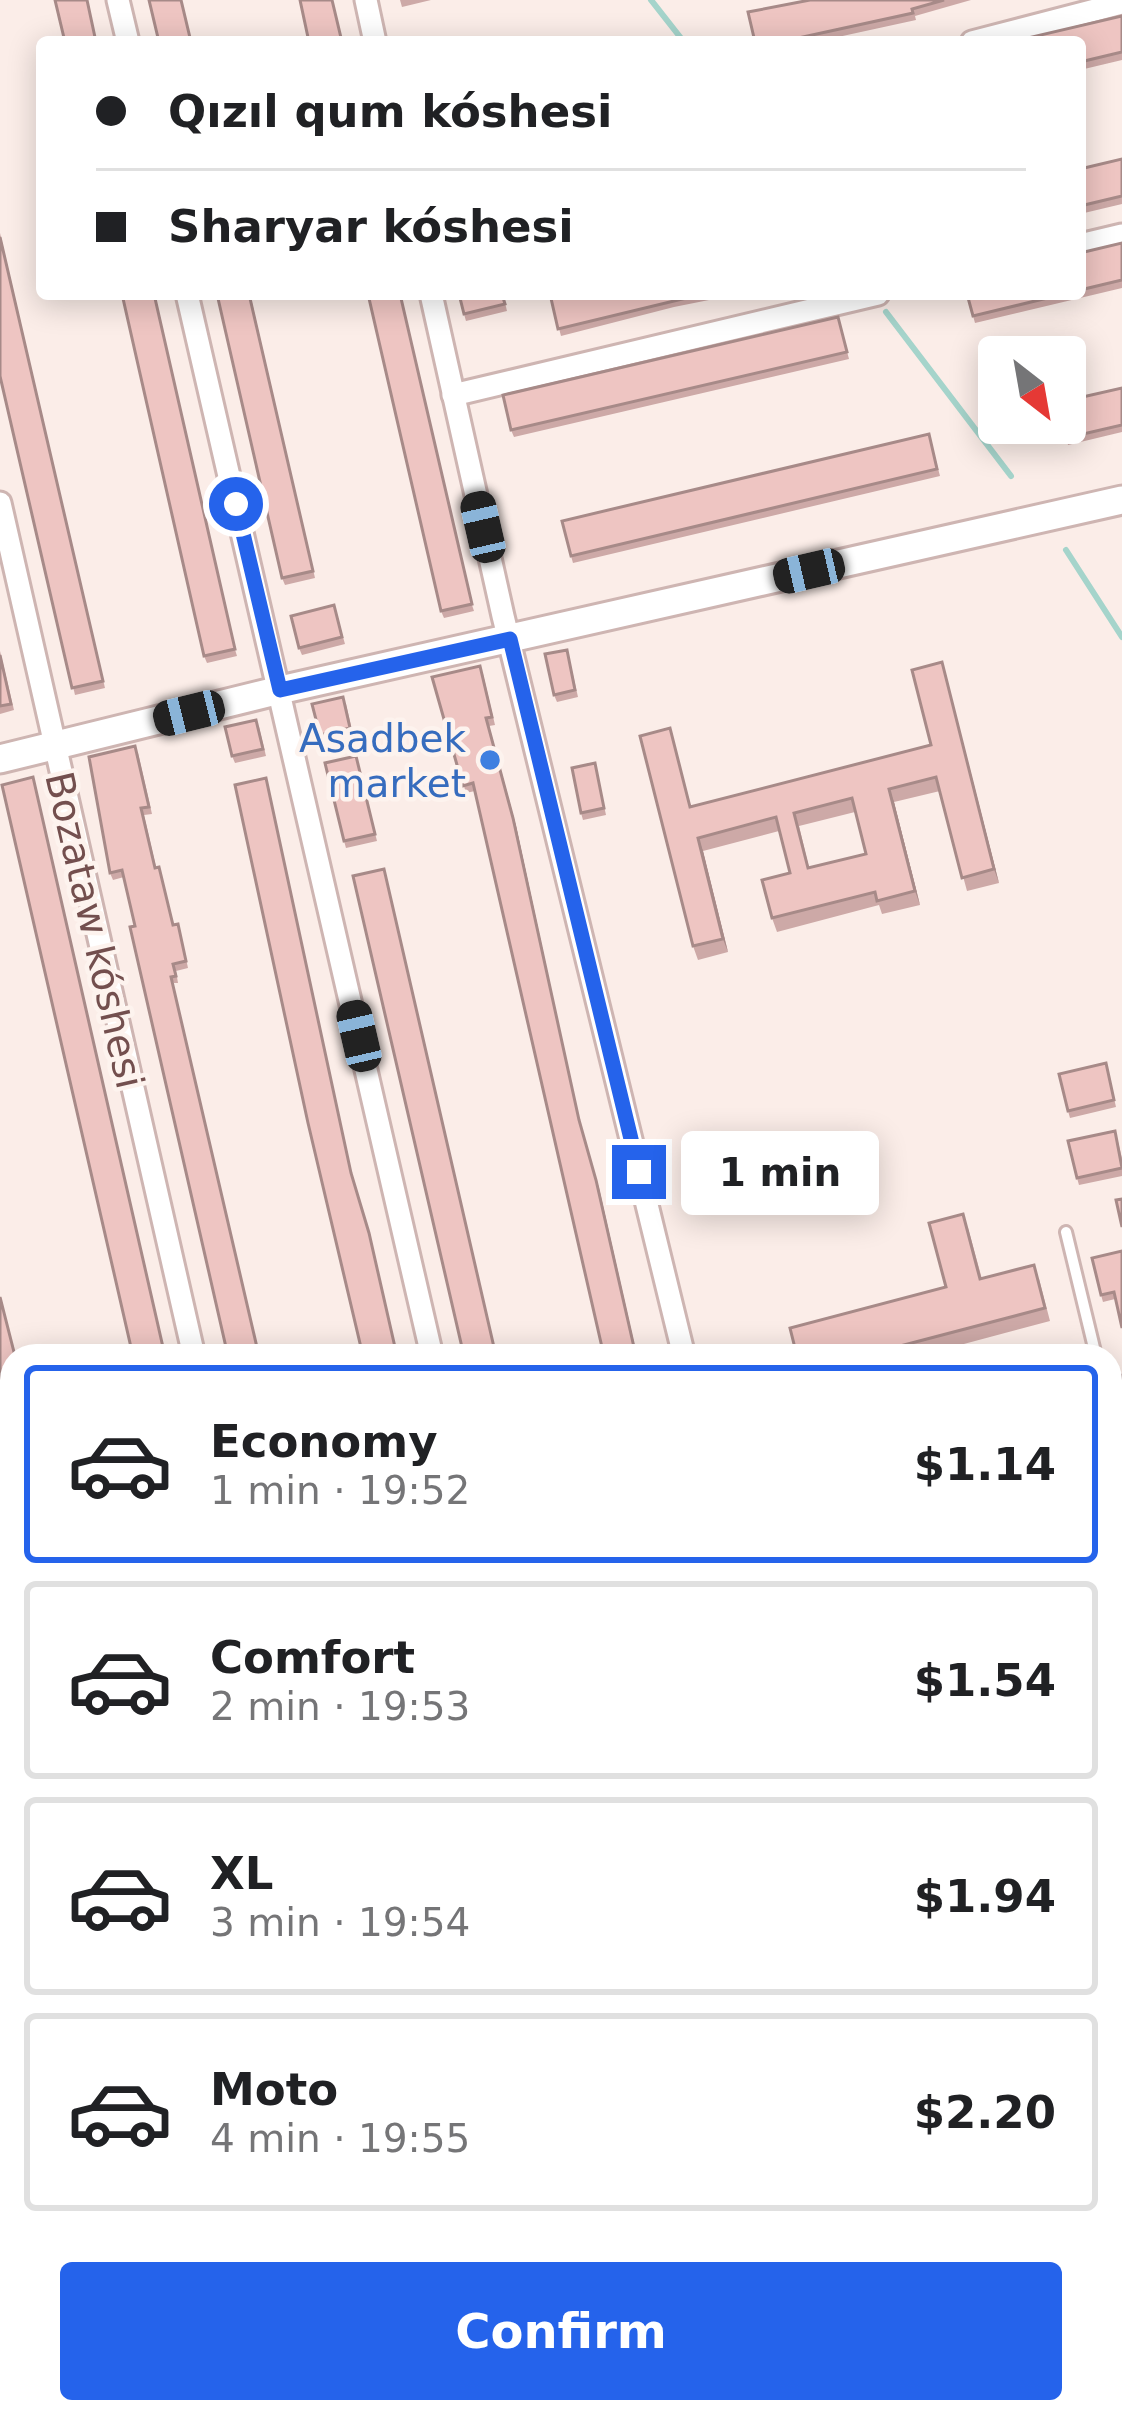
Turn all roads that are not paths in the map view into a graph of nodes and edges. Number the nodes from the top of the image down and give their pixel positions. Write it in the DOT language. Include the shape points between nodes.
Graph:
graph roads {
  1 [pos="118,0"];
  2 [pos="366,0"];
  3 [pos="1122,3"];
  4 [pos="127,36"];
  5 [pos="374,36"];
  6 [pos="995,36"];
  7 [pos="1122,235"];
  8 [pos="1086,244"];
  9 [pos="188,300"];
  10 [pos="431,300"];
  11 [pos="853,300"];
  12 [pos="453,395"];
  13 [pos="1122,500"];
  14 [pos="0,503"];
  15 [pos="510,639"];
  16 [pos="280,690"];
  17 [pos="53,747"];
  18 [pos="0,759"];
  19 [pos="1066,1232"];
  20 [pos="191,1344"];
  21 [pos="429,1344"];
  22 [pos="681,1344"];
  23 [pos="1093,1344"];
  1 -- 4 [label="street"];
  2 -- 5 [label="street"];
  3 -- 6 [label="street"];
  7 -- 8 [label="street"];
  9 -- 16 [label="street"];
  10 -- 12 [label="street"];
  11 -- 12 [label="street"];
  12 -- 15 [label="street"];
  13 -- 15 [label="street"];
  14 -- 17 [label="street, Bozataw kóshesi"];
  15 -- 16 [label="street"];
  15 -- 22 [label="street"];
  16 -- 17 [label="street"];
  16 -- 21 [label="street"];
  17 -- 18 [label="street"];
  17 -- 20 [label="street, Bozataw kóshesi"];
  19 -- 23 [label="lane"];
}
